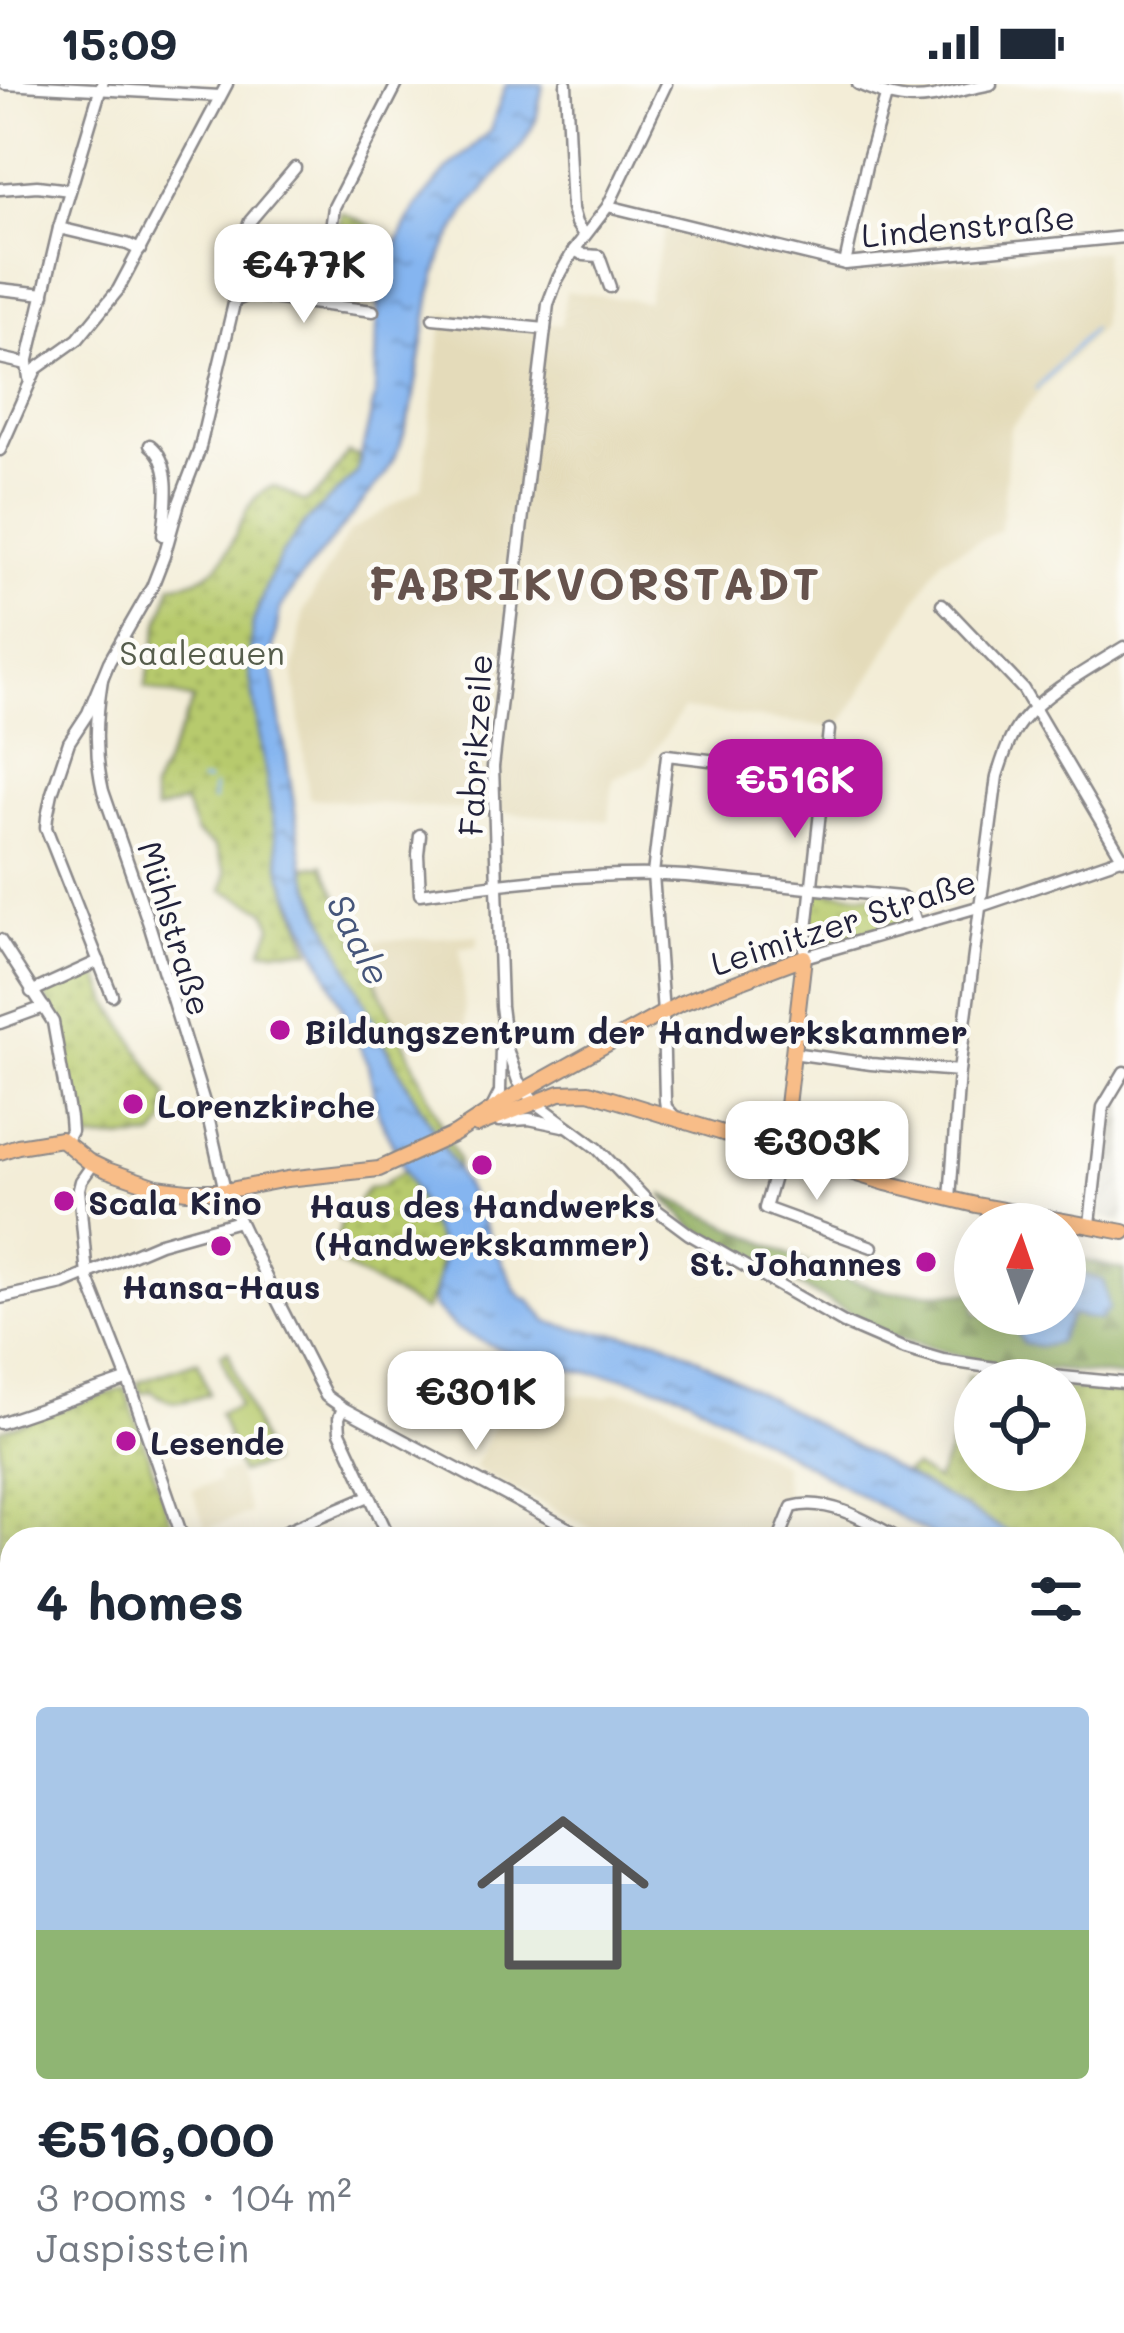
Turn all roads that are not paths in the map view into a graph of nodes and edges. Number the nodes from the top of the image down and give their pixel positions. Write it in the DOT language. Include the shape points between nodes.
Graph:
graph roads {
  1 [pos="5,84"];
  2 [pos="18,84"];
  3 [pos="397,84"];
  4 [pos="566,84"];
  5 [pos="666,84"];
  6 [pos="858,84"];
  7 [pos="992,84"];
  8 [pos="101,86"];
  9 [pos="224,90"];
  10 [pos="886,96"];
  11 [pos="295,168"];
  12 [pos="0,189"];
  13 [pos="70,190"];
  14 [pos="608,206"];
  15 [pos="59,228"];
  16 [pos="584,235"];
  17 [pos="1124,237"];
  18 [pos="140,250"];
  19 [pos="574,250"];
  20 [pos="845,264"];
  21 [pos="610,287"];
  22 [pos="0,290"];
  23 [pos="44,295"];
  24 [pos="234,302"];
  25 [pos="339,307"];
  26 [pos="373,311"];
  27 [pos="433,318"];
  28 [pos="545,329"];
  29 [pos="0,358"];
  30 [pos="28,364"];
  31 [pos="29,381"];
  32 [pos="150,445"];
  33 [pos="1,449"];
  34 [pos="157,574"];
  35 [pos="942,604"];
  36 [pos="1124,646"];
  37 [pos="102,679"];
  38 [pos="1035,708"];
  39 [pos="829,730"];
  40 [pos="825,773"];
  41 [pos="861,778"];
  42 [pos="420,835"];
  43 [pos="1124,858"];
  44 [pos="653,874"];
  45 [pos="496,884"];
  46 [pos="813,890"];
  47 [pos="978,907"];
  48 [pos="916,925"];
  49 [pos="0,940"];
  50 [pos="804,957"];
  51 [pos="99,962"];
  52 [pos="32,992"];
  53 [pos="112,994"];
  54 [pos="501,1006"];
  55 [pos="44,1007"];
  56 [pos="663,1013"];
  57 [pos="0,1024"];
  58 [pos="792,1053"];
  59 [pos="959,1071"];
  60 [pos="1124,1072"];
  61 [pos="530,1096"];
  62 [pos="485,1117"];
  63 [pos="674,1117"];
  64 [pos="582,1136"];
  65 [pos="66,1141"];
  66 [pos="782,1149"];
  67 [pos="0,1152"];
  68 [pos="93,1164"];
  69 [pos="225,1191"];
  70 [pos="950,1199"];
  71 [pos="239,1221"];
  72 [pos="1090,1224"];
  73 [pos="1124,1232"];
  74 [pos="872,1247"];
  75 [pos="87,1276"];
  76 [pos="0,1298"];
  77 [pos="126,1380"];
  78 [pos="1124,1383"];
  79 [pos="343,1408"];
  80 [pos="0,1423"];
  81 [pos="369,1496"];
  82 [pos="179,1527"];
  83 [pos="295,1527"];
  84 [pos="384,1527"];
  85 [pos="566,1527"];
  86 [pos="784,1527"];
  87 [pos="875,1527"];
  1 -- 2 [label="street"];
  2 -- 8 [label="street"];
  3 -- 25 [label="street" via="334,207 324,287"];
  4 -- 16 [label="street" via="572,209"];
  5 -- 14 [label="street, Fabrikzeile"];
  6 -- 10 [label="street"];
  7 -- 10 [label="street" via="922,100"];
  8 -- 9 [label="street"];
  8 -- 13 [label="street"];
  9 -- 18 [label="street"];
  10 -- 20 [label="street"];
  11 -- 24 [label="street" via="244,233"];
  12 -- 13 [label="street"];
  13 -- 15 [label="street"];
  14 -- 16 [label="street, Fabrikzeile"];
  14 -- 20 [label="street, Lindenstraße"];
  15 -- 18 [label="street"];
  15 -- 23 [label="street"];
  16 -- 19 [label="street, Fabrikzeile"];
  17 -- 20 [label="street, Lindenstraße"];
  18 -- 31 [label="street" via="110,302"];
  19 -- 21 [label="street" via="599,256"];
  19 -- 28 [label="street, Fabrikzeile"];
  22 -- 23 [label="street"];
  23 -- 30 [label="street"];
  24 -- 25 [label="street" via="248,296"];
  24 -- 34 [label="street" via="199,451"];
  25 -- 26 [label="street"];
  27 -- 28 [label="street"];
  28 -- 45 [label="street, Fabrikzeile" via="493,767"];
  29 -- 30 [label="street"];
  30 -- 31 [label="street"];
  31 -- 33 [label="street"];
  32 -- 34 [label="street" via="164,470"];
  34 -- 37 [label="street"];
  35 -- 38 [label="street"];
  36 -- 38 [label="street"];
  37 -- 51 [label="street" via="69,742 46,817"];
  37 -- 69 [label="street, Mühlstraße" via="94,726 103,791"];
  38 -- 43 [label="street"];
  38 -- 47 [label="street" via="997,776"];
  39 -- 40 [label="street"];
  40 -- 41 [label="street"];
  40 -- 44 [label="street" via="667,755"];
  40 -- 46 [label="street"];
  42 -- 45 [label="street" via="420,894"];
  43 -- 47 [label="street, Leimitzer Straße"];
  44 -- 45 [label="street"];
  44 -- 46 [label="street"];
  44 -- 56 [label="street"];
  45 -- 54 [label="street, Fabrikzeile"];
  46 -- 48 [label="street" via="900,897"];
  46 -- 50 [label="street"];
  47 -- 48 [label="street, Leimitzer Straße"];
  47 -- 59 [label="street"];
  48 -- 50 [label="street, Leimitzer Straße"];
  49 -- 52 [label="street"];
  50 -- 56 [label="main road, Leimitzer Straße"];
  50 -- 58 [label="main road"];
  51 -- 52 [label="street"];
  51 -- 53 [label="street"];
  52 -- 55 [label="street"];
  54 -- 61 [label="street, Fabrikzeile" via="509,1062"];
  54 -- 62 [label="street" via="500,1092"];
  55 -- 57 [label="street"];
  55 -- 65 [label="street" via="70,1118"];
  56 -- 61 [label="main road, Leimitzer Straße"];
  56 -- 63 [label="street" via="665,1100"];
  58 -- 59 [label="street"];
  58 -- 66 [label="main road"];
  59 -- 70 [label="street"];
  60 -- 72 [label="street" via="1103,1107"];
  61 -- 62 [label="main road, Leimitzer Straße"];
  61 -- 63 [label="main road" via="580,1090"];
  61 -- 64 [label="street"];
  62 -- 64 [label="street" via="541,1120"];
  62 -- 69 [label="main road, Leimitzer Straße" via="367,1172"];
  63 -- 66 [label="main road"];
  64 -- 78 [label="street" via="689,1234 844,1324 943,1360"];
  65 -- 67 [label="main road"];
  65 -- 68 [label="main road"];
  66 -- 70 [label="main road"];
  66 -- 74 [label="street" via="765,1208"];
  68 -- 69 [label="main road, Leimitzer Straße" via="157,1186"];
  68 -- 75 [label="street" via="79,1189"];
  69 -- 71 [label="street, Mühlstraße"];
  70 -- 72 [label="main road"];
  71 -- 75 [label="street" via="160,1243"];
  71 -- 79 [label="street, Mühlstraße" via="326,1396"];
  72 -- 73 [label="main road"];
  75 -- 76 [label="street"];
  75 -- 77 [label="street"];
  77 -- 80 [label="street"];
  77 -- 82 [label="street"];
  79 -- 81 [label="street" via="340,1432"];
  79 -- 85 [label="street"];
  81 -- 83 [label="street"];
  81 -- 84 [label="street"];
  86 -- 87 [label="street" via="792,1507 808,1503"];
}
